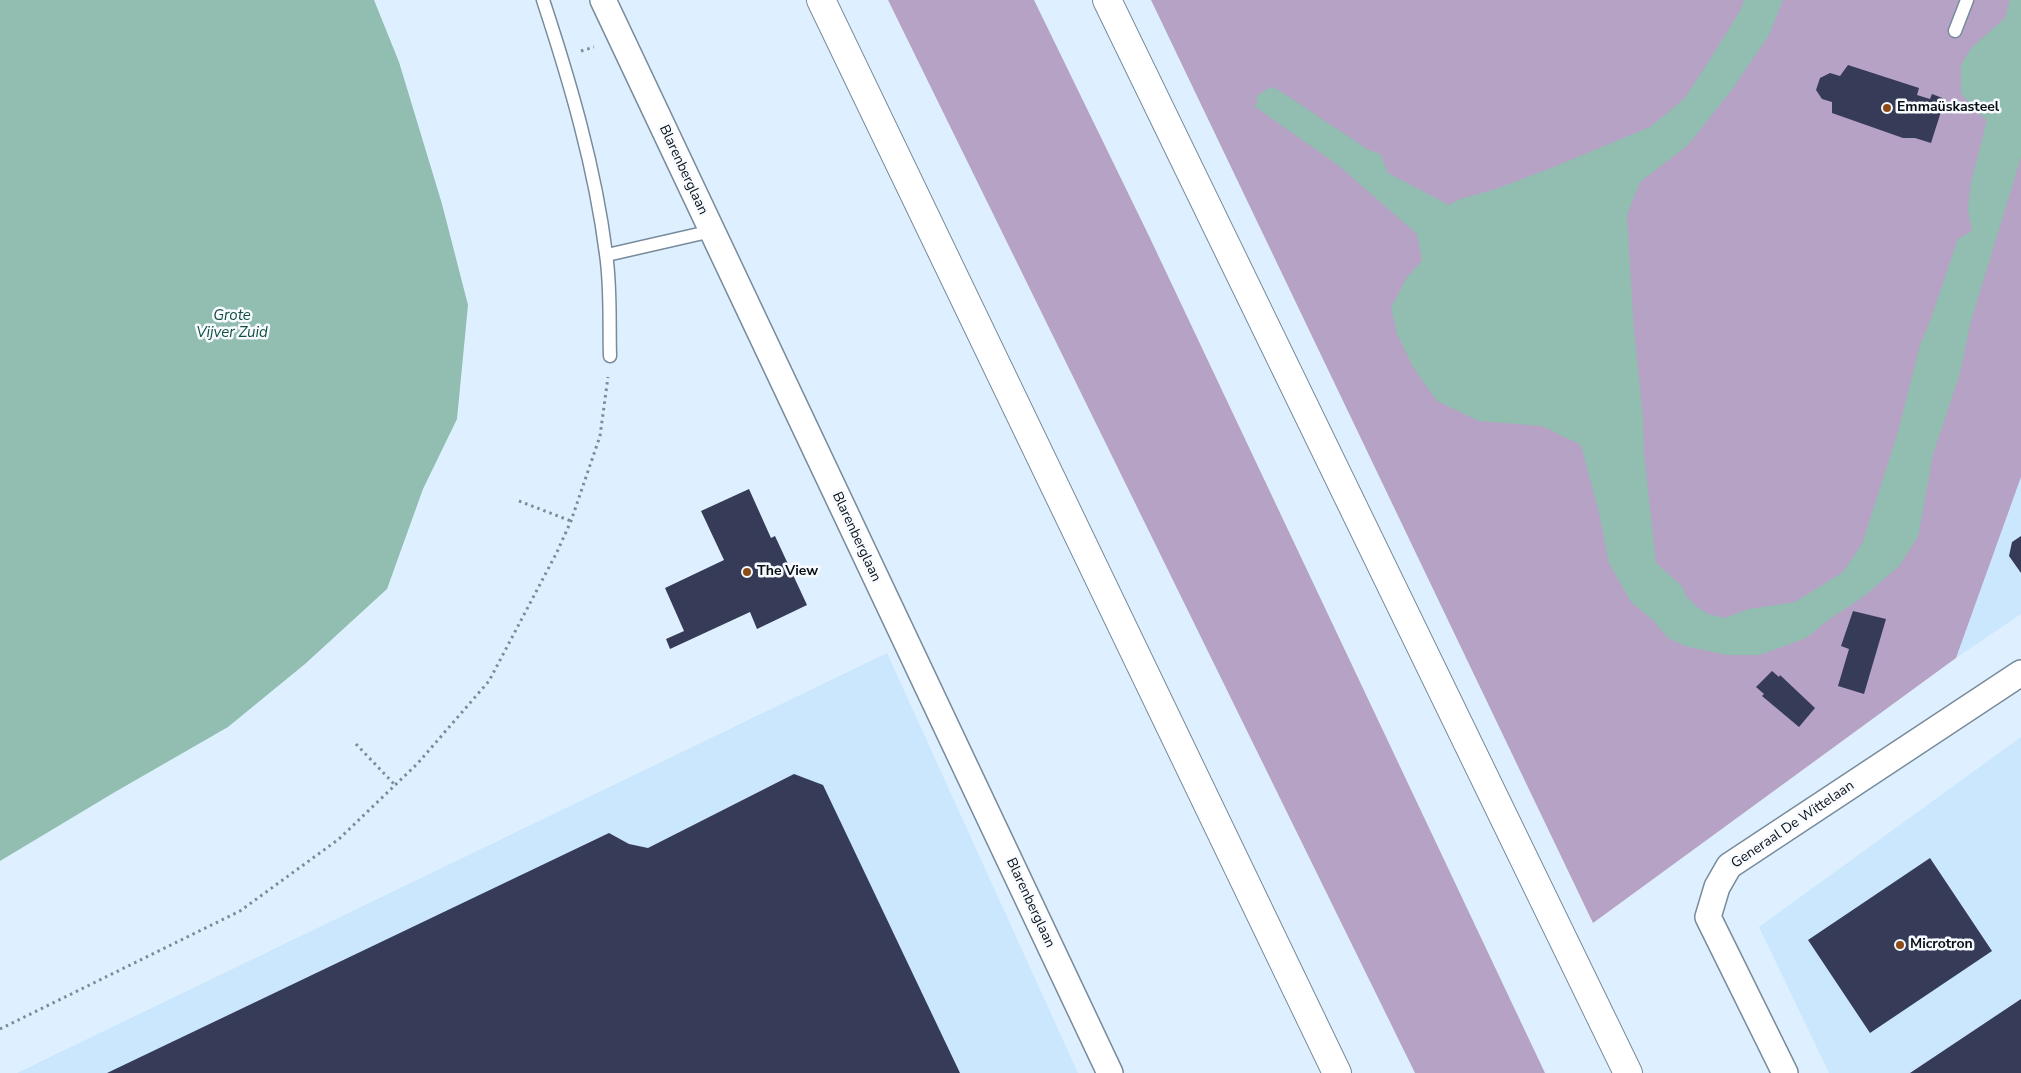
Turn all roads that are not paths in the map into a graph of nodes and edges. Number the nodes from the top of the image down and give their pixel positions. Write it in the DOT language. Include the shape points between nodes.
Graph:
graph roads {
  1 [pos="543,0"];
  2 [pos="603,0"];
  3 [pos="821,0"];
  4 [pos="1107,0"];
  5 [pos="1967,0"];
  6 [pos="1955,31"];
  7 [pos="712,231"];
  8 [pos="607,255"];
  9 [pos="610,356"];
  10 [pos="2021,673"];
  11 [pos="1110,1073"];
  12 [pos="1337,1073"];
  13 [pos="1628,1073"];
  14 [pos="1785,1073"];
  1 -- 8 [label="lane" via="570,84"];
  2 -- 7 [label="street, Blarenberglaan"];
  3 -- 12 [label="highway"];
  4 -- 13 [label="highway"];
  5 -- 6 [label="lane"];
  7 -- 8 [label="lane"];
  7 -- 11 [label="street, Blarenberglaan"];
  8 -- 9 [label="lane"];
  10 -- 14 [label="street, Generaal De Wittelaan" via="1729,866 1717,888 1708,917"];
}
